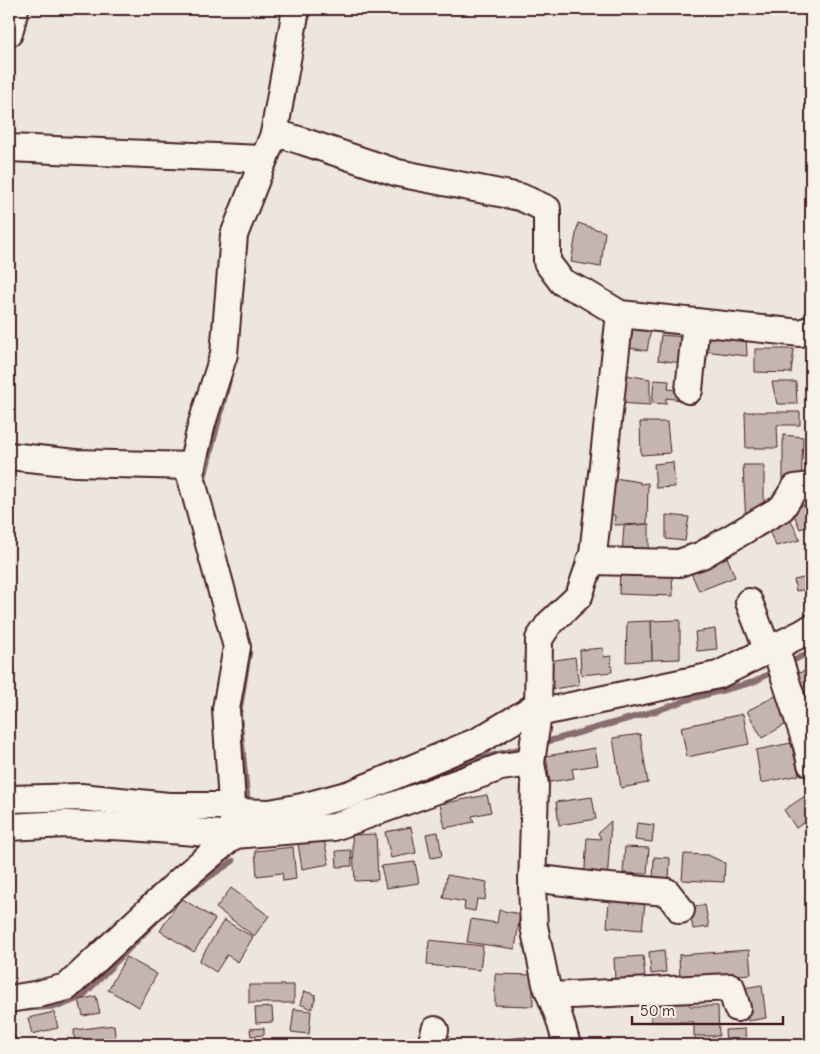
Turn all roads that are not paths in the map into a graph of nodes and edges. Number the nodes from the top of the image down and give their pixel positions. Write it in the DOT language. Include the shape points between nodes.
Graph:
graph roads {
  1 [pos="14,9"];
  2 [pos="296,9"];
  3 [pos="9,33"];
  4 [pos="285,136"];
  5 [pos="9,148"];
  6 [pos="264,158"];
  7 [pos="620,314"];
  8 [pos="696,322"];
  9 [pos="811,329"];
  10 [pos="689,390"];
  11 [pos="9,456"];
  12 [pos="9,469"];
  13 [pos="192,472"];
  14 [pos="811,486"];
  15 [pos="590,561"];
  16 [pos="749,602"];
  17 [pos="811,628"];
  18 [pos="773,651"];
  19 [pos="537,713"];
  20 [pos="532,761"];
  21 [pos="811,764"];
  22 [pos="9,799"];
  23 [pos="233,818"];
  24 [pos="9,827"];
  25 [pos="532,878"];
  26 [pos="681,898"];
  27 [pos="551,996"];
  28 [pos="9,999"];
  29 [pos="737,1008"];
  30 [pos="567,1045"];
  1 -- 3 [label="street"];
  2 -- 4 [label="street"];
  4 -- 6 [label="street"];
  4 -- 7 [label="street" via="398,173 520,197 547,209 547,262 562,282"];
  5 -- 6 [label="street"];
  6 -- 13 [label="street" via="234,235 224,354 202,423"];
  7 -- 8 [label="street"];
  7 -- 15 [label="street"];
  8 -- 9 [label="street" via="801,333"];
  8 -- 10 [label="street"];
  11 -- 13 [label="street"];
  12 -- 13 [label="street" via="124,477"];
  13 -- 23 [label="street" via="237,647 226,709"];
  14 -- 15 [label="street" via="795,488 782,508 702,555 679,563"];
  15 -- 19 [label="street" via="579,596 549,624 539,639"];
  16 -- 18 [label="street"];
  17 -- 18 [label="street"];
  18 -- 19 [label="street" via="718,675"];
  18 -- 21 [label="street" via="786,680"];
  19 -- 20 [label="street"];
  19 -- 23 [label="street" via="350,794 302,807"];
  20 -- 23 [label="street" via="501,767 334,827"];
  20 -- 25 [label="street" via="535,786"];
  22 -- 23 [label="street" via="81,798 168,806"];
  23 -- 24 [label="street" via="131,827 66,824"];
  23 -- 28 [label="street" via="181,880 67,986"];
  25 -- 26 [label="street" via="667,892"];
  25 -- 27 [label="street" via="534,926"];
  27 -- 29 [label="street" via="731,987"];
  27 -- 30 [label="street"];
}
